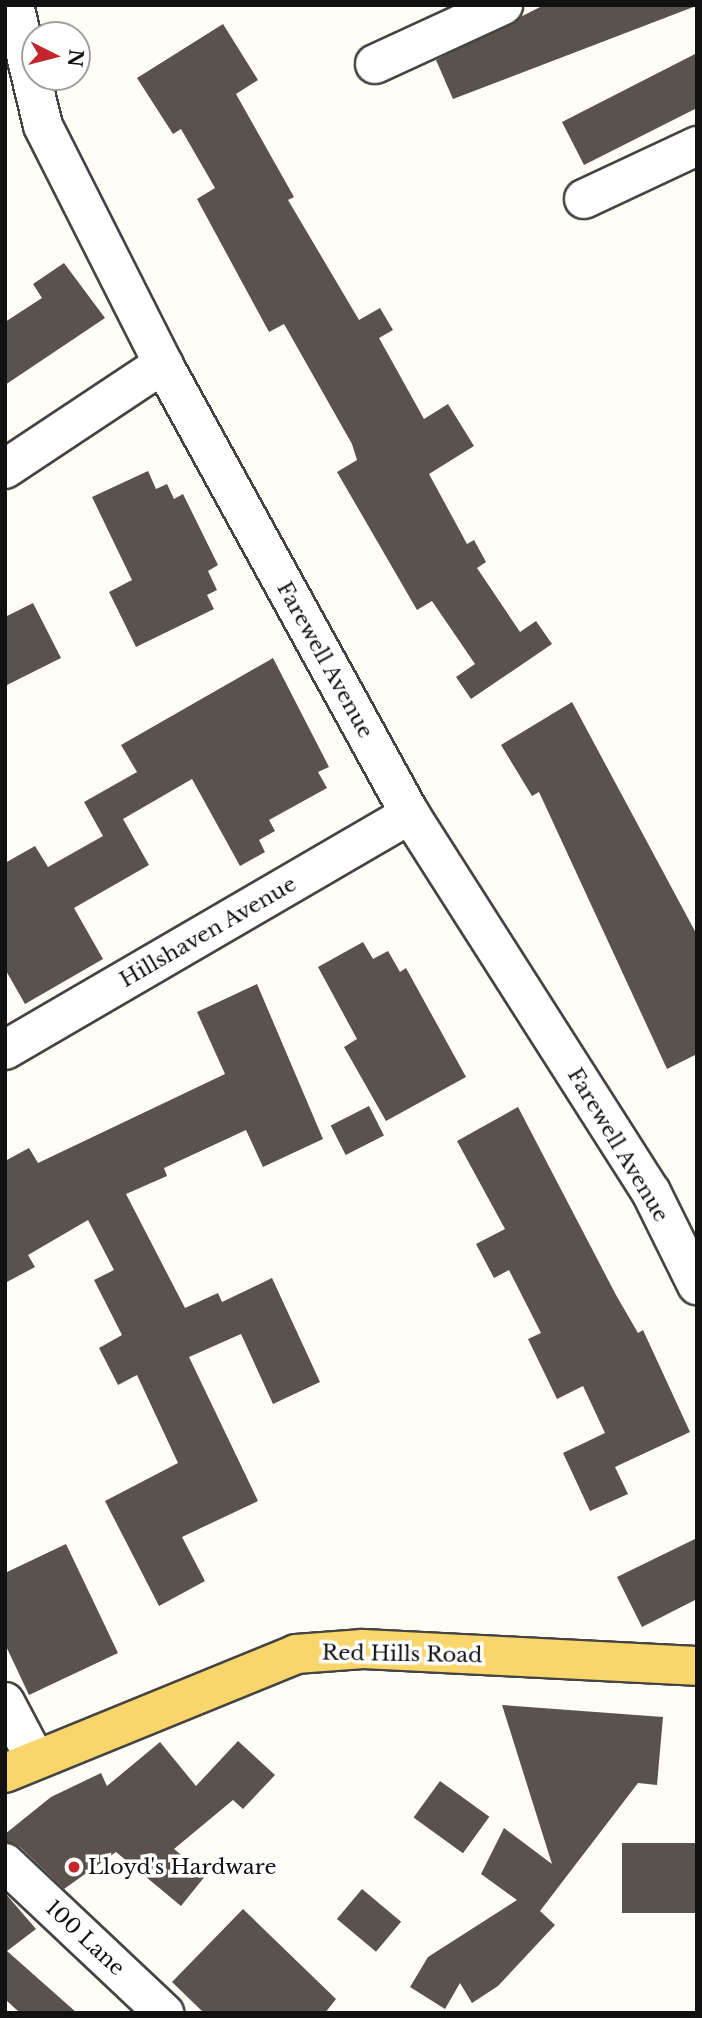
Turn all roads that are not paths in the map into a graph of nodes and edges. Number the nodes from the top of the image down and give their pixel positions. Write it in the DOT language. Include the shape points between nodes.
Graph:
graph roads {
  1 [pos="14,5"];
  2 [pos="503,5"];
  3 [pos="375,64"];
  4 [pos="697,146"];
  5 [pos="584,200"];
  6 [pos="163,364"];
  7 [pos="5,469"];
  8 [pos="410,814"];
  9 [pos="5,1050"];
  10 [pos="697,1285"];
  11 [pos="697,1666"];
  12 [pos="5,1702"];
  13 [pos="20,1765"];
  14 [pos="5,1863"];
  15 [pos="164,2013"];
  1 -- 6 [label="street, Farewell Avenue" via="43,126"];
  2 -- 3 [label="street"];
  4 -- 5 [label="street"];
  6 -- 7 [label="street"];
  6 -- 8 [label="street, Farewell Avenue"];
  8 -- 9 [label="street, Hillshaven Avenue"];
  8 -- 10 [label="street, Farewell Avenue" via="651,1192"];
  11 -- 13 [label="main road, Red Hills Road" via="363,1649 296,1654"];
  12 -- 13 [label="street"];
  14 -- 15 [label="street, 100 Lane"];
}
